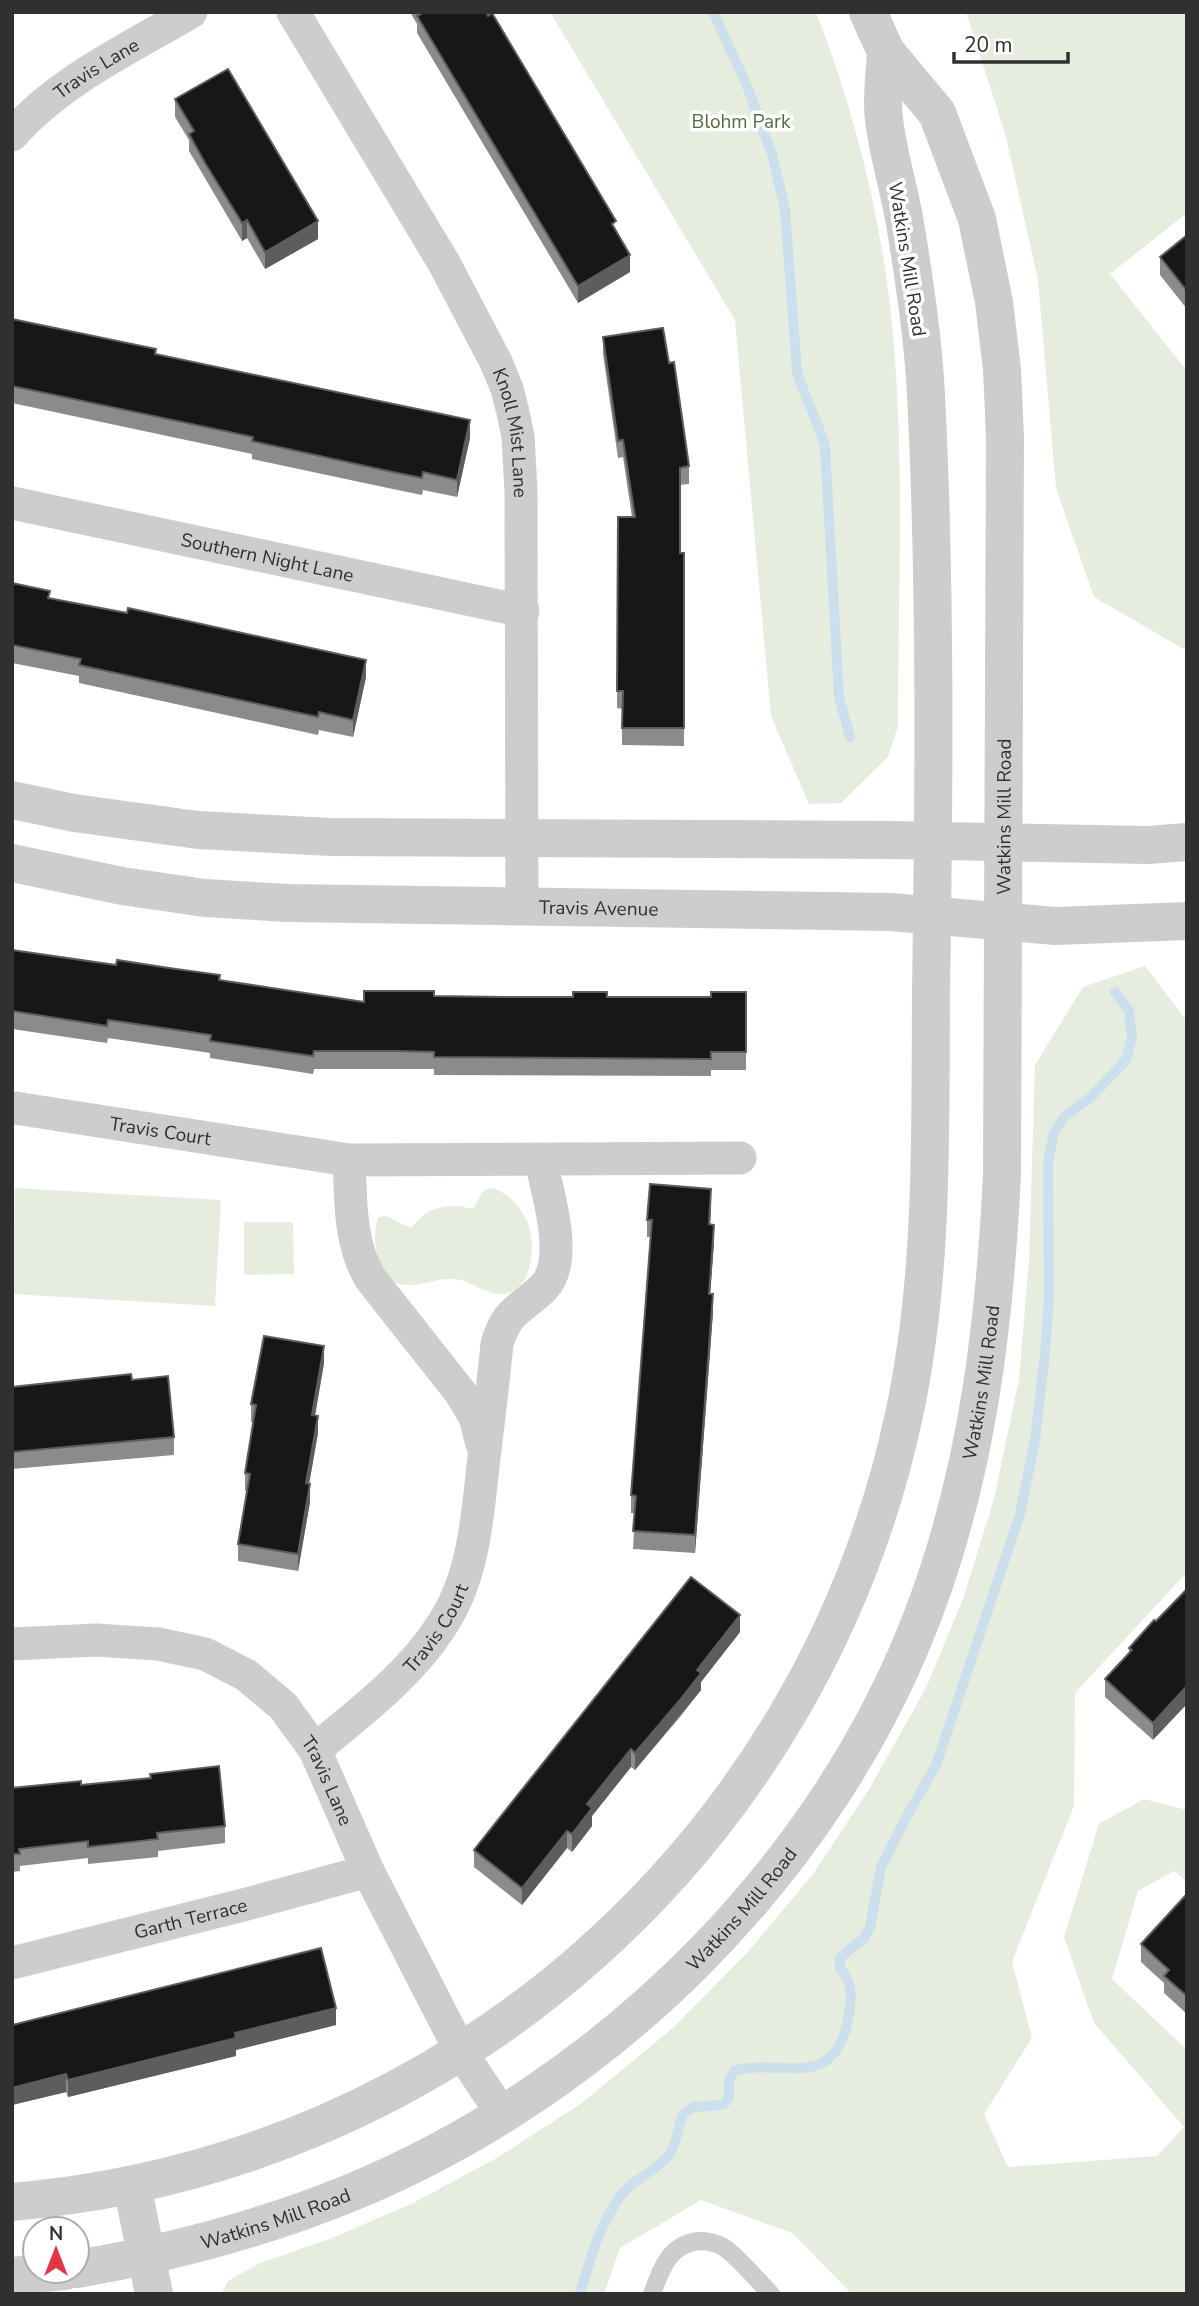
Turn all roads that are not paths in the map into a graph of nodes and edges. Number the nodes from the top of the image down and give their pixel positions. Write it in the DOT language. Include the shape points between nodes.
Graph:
graph roads {
  1 [pos="191,12"];
  2 [pos="293,12"];
  3 [pos="868,12"];
  4 [pos="886,52"];
  5 [pos="12,135"];
  6 [pos="12,503"];
  7 [pos="523,611"];
  8 [pos="12,800"];
  9 [pos="523,838"];
  10 [pos="933,841"];
  11 [pos="1187,842"];
  12 [pos="1004,843"];
  13 [pos="12,863"];
  14 [pos="522,907"];
  15 [pos="933,915"];
  16 [pos="1003,921"];
  17 [pos="1187,921"];
  18 [pos="15,1108"];
  19 [pos="740,1158"];
  20 [pos="349,1160"];
  21 [pos="541,1160"];
  22 [pos="483,1464"];
  23 [pos="12,1644"];
  24 [pos="315,1750"];
  25 [pos="368,1871"];
  26 [pos="12,1963"];
  27 [pos="461,2052"];
  28 [pos="502,2114"];
  29 [pos="132,2185"];
  30 [pos="12,2202"];
  31 [pos="60,2213"];
  32 [pos="91,2270"];
  33 [pos="150,2276"];
  34 [pos="652,2294"];
  35 [pos="771,2294"];
  1 -- 5 [label="street, Travis Lane" via="82,77 43,104"];
  2 -- 7 [label="street, Knoll Mist Lane" via="444,263 508,389 520,463"];
  3 -- 4 [label="street, Watkins Mill Road"];
  4 -- 10 [label="street, Watkins Mill Road" via="883,114 905,223 925,374"];
  4 -- 12 [label="street, Watkins Mill Road" via="937,113 977,219 994,302 1005,438"];
  6 -- 7 [label="street, Southern Night Lane"];
  7 -- 9 [label="street, Knoll Mist Lane"];
  8 -- 9 [label="street" via="198,830 331,837"];
  9 -- 10 [label="street"];
  9 -- 14 [label="street, Knoll Mist Lane"];
  10 -- 12 [label="street"];
  10 -- 15 [label="street, Watkins Mill Road"];
  11 -- 12 [label="street"];
  12 -- 16 [label="street, Watkins Mill Road"];
  13 -- 14 [label="street, Travis Avenue" via="205,898"];
  14 -- 15 [label="street, Travis Avenue"];
  15 -- 16 [label="street, Travis Avenue"];
  15 -- 27 [label="street, Watkins Mill Road" via="929,1203 917,1341 888,1480 836,1625 748,1778 689,1854 583,1961 522,2012"];
  16 -- 17 [label="street, Travis Avenue" via="1056,926"];
  16 -- 28 [label="street, Watkins Mill Road" via="1002,1173 989,1354 953,1524 895,1680 818,1812 771,1877 704,1952 638,2016"];
  18 -- 20 [label="street, Travis Court"];
  19 -- 21 [label="street, Travis Court"];
  20 -- 21 [label="street, Travis Court"];
  20 -- 22 [label="street, Travis Court" via="354,1230 363,1267 466,1400 478,1427"];
  21 -- 22 [label="street, Travis Court" via="556,1242 554,1271 547,1284 515,1309 501,1331"];
  22 -- 24 [label="street, Travis Court" via="469,1562 453,1608 411,1666"];
  23 -- 24 [label="street, Travis Lane" via="96,1640 158,1644 205,1654 246,1675 283,1706"];
  24 -- 25 [label="street, Travis Lane"];
  25 -- 26 [label="street, Garth Terrace"];
  25 -- 27 [label="street, Travis Lane"];
  27 -- 28 [label="street, Travis Lane"];
  27 -- 29 [label="street, Watkins Mill Road" via="343,2117 272,2145"];
  28 -- 33 [label="street, Watkins Mill Road" via="446,2147 351,2192 256,2226"];
  29 -- 31 [label="street, Watkins Mill Road"];
  29 -- 33 [label="street"];
  30 -- 31 [label="street, Watkins Mill Road"];
  32 -- 33 [label="street, Watkins Mill Road"];
  34 -- 35 [label="lane" via="671,2254 687,2244 706,2241 724,2248"];
}
